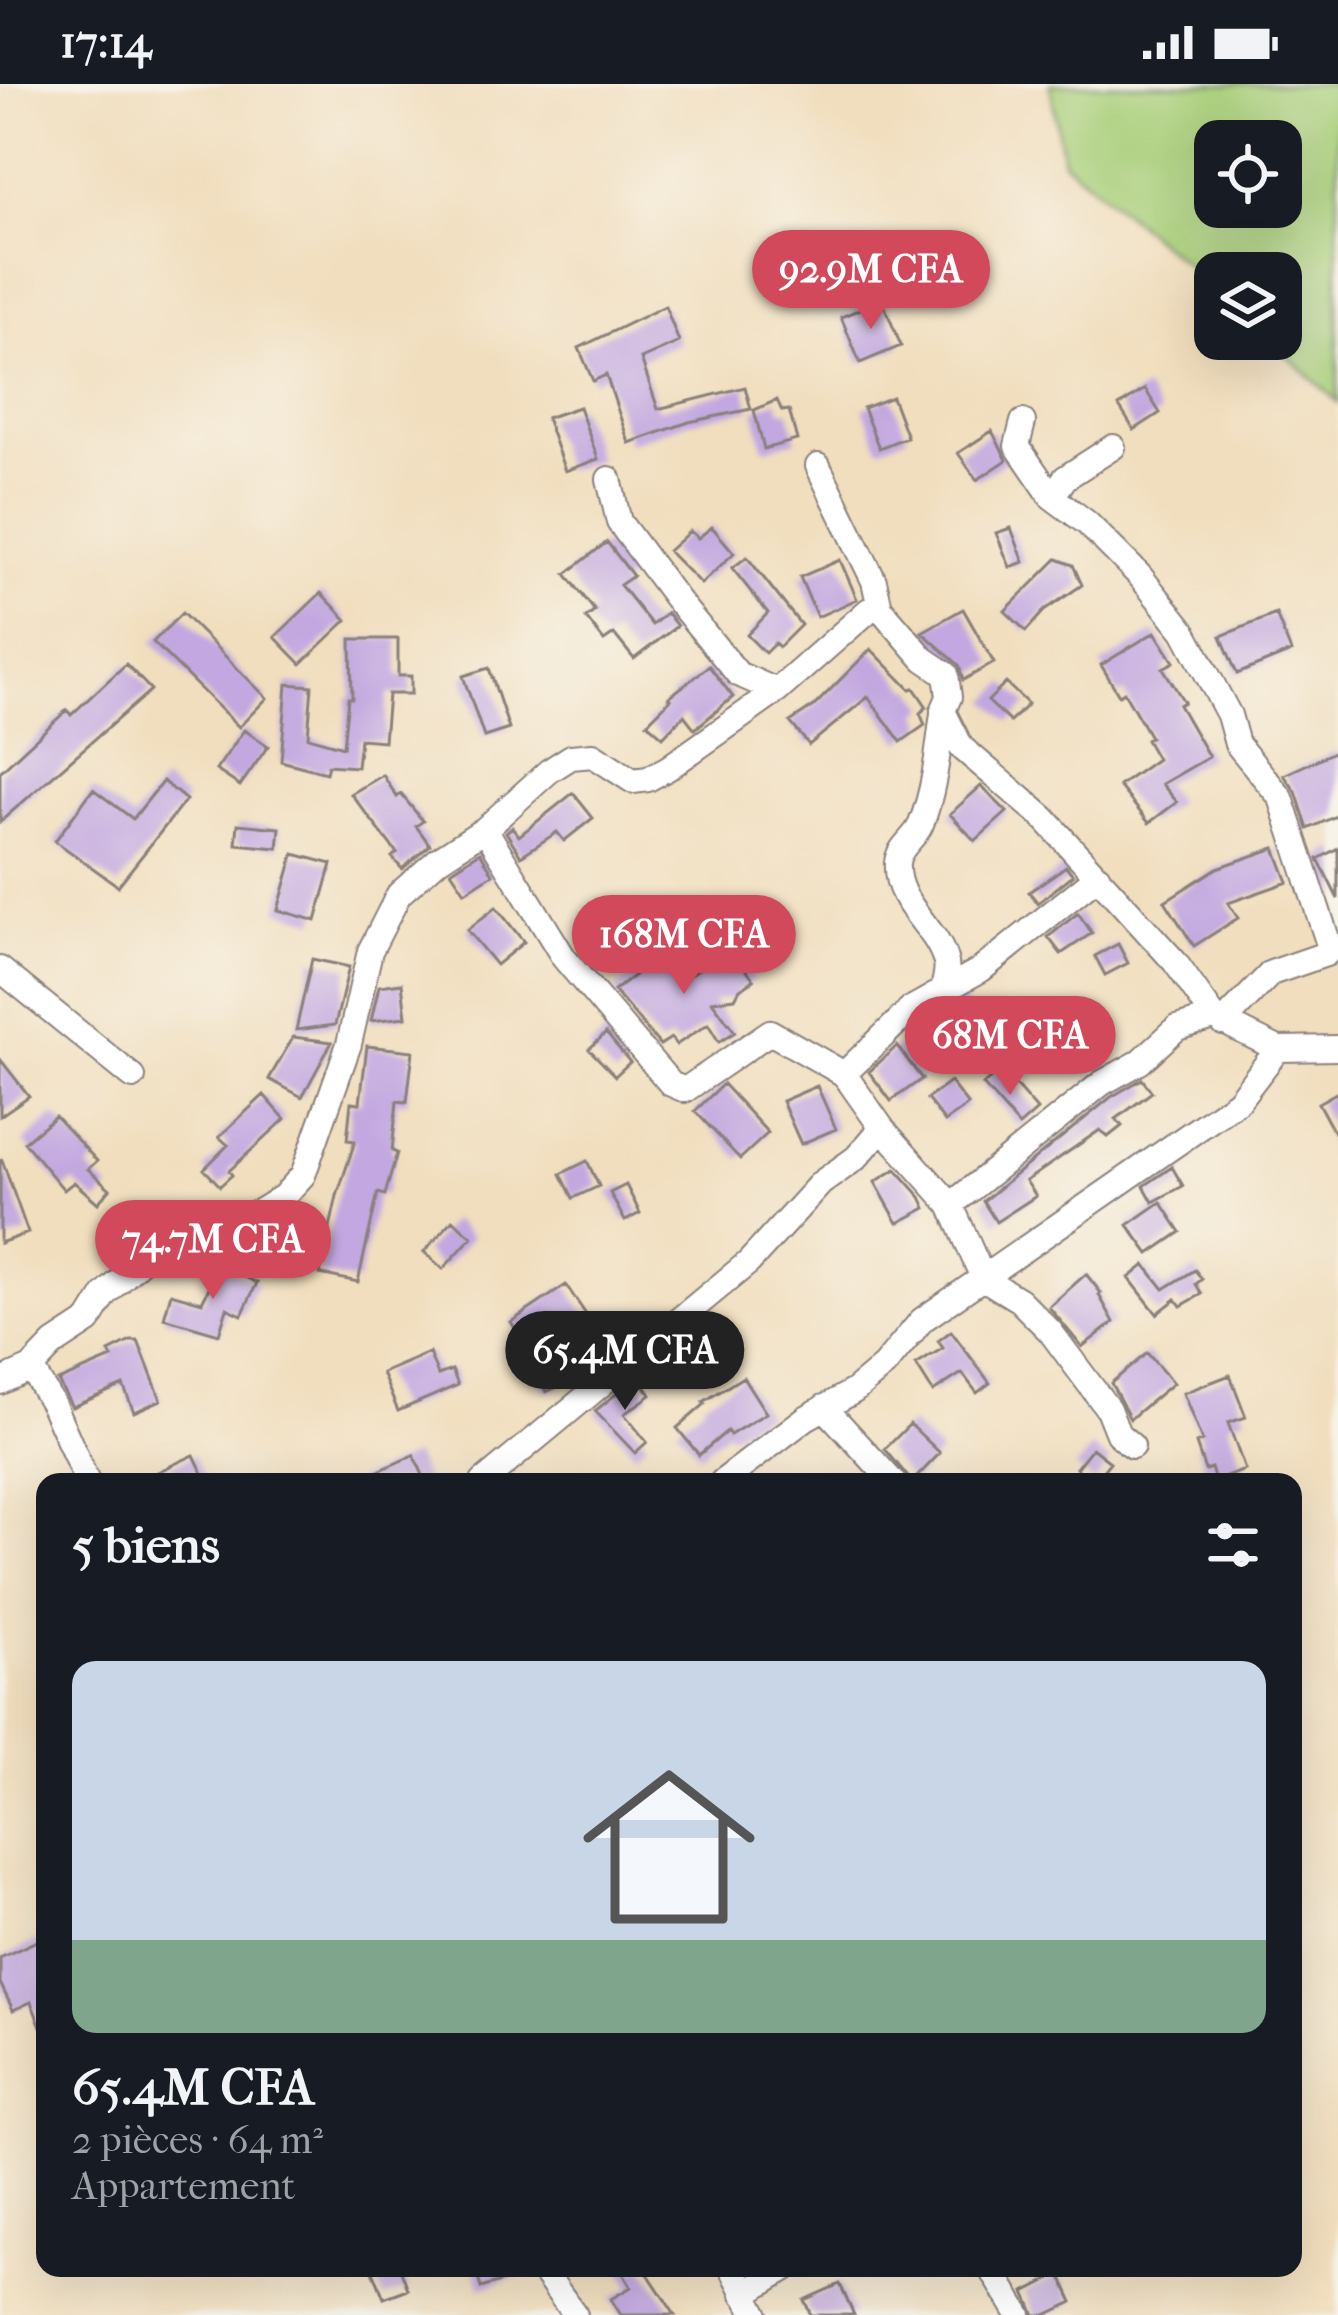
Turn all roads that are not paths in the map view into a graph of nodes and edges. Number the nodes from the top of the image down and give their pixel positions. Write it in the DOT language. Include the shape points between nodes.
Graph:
graph roads {
  1 [pos="1023,422"];
  2 [pos="1113,447"];
  3 [pos="818,466"];
  4 [pos="609,479"];
  5 [pos="1052,497"];
  6 [pos="880,608"];
  7 [pos="777,691"];
  8 [pos="943,711"];
  9 [pos="485,830"];
  10 [pos="1098,876"];
  11 [pos="0,969"];
  12 [pos="943,991"];
  13 [pos="1219,1020"];
  14 [pos="1338,1048"];
  15 [pos="1279,1049"];
  16 [pos="844,1074"];
  17 [pos="133,1076"];
  18 [pos="881,1128"];
  19 [pos="951,1205"];
  20 [pos="983,1278"];
  21 [pos="31,1368"];
  22 [pos="0,1382"];
  23 [pos="824,1407"];
  24 [pos="1132,1446"];
  25 [pos="84,1473"];
  26 [pos="494,1473"];
  27 [pos="734,1473"];
  28 [pos="884,1473"];
  29 [pos="548,2277"];
  30 [pos="737,2277"];
  31 [pos="777,2277"];
  32 [pos="996,2277"];
  33 [pos="750,2305"];
  34 [pos="575,2315"];
  35 [pos="1019,2315"];
  1 -- 5 [label="street" via="1017,446"];
  2 -- 5 [label="street" via="1065,478"];
  3 -- 6 [label="street"];
  4 -- 7 [label="street" via="619,522 677,601 738,674"];
  5 -- 13 [label="street" via="1140,576 1184,631 1238,744 1281,798 1323,924 1326,954 1271,973"];
  6 -- 7 [label="street"];
  6 -- 8 [label="street" via="946,674"];
  7 -- 9 [label="street" via="648,779 623,777 593,754 571,757"];
  8 -- 10 [label="street" via="961,747"];
  8 -- 12 [label="street" via="920,830 896,868 947,965"];
  9 -- 16 [label="street" via="563,958 671,1084 686,1090 770,1032"];
  9 -- 21 [label="street" via="398,893 370,951 349,1044 303,1175 257,1213 154,1248 89,1321"];
  10 -- 12 [label="street"];
  10 -- 13 [label="street"];
  11 -- 17 [label="street"];
  12 -- 16 [label="street" via="910,1010"];
  13 -- 15 [label="street"];
  13 -- 19 [label="street" via="1177,1028"];
  14 -- 15 [label="street"];
  15 -- 20 [label="street" via="1238,1101"];
  16 -- 18 [label="street"];
  18 -- 19 [label="street"];
  18 -- 26 [label="street" via="749,1262"];
  19 -- 20 [label="street"];
  20 -- 23 [label="street" via="922,1320 854,1391"];
  20 -- 24 [label="street" via="1050,1331"];
  21 -- 22 [label="street"];
  21 -- 25 [label="street"];
  23 -- 27 [label="street"];
  23 -- 28 [label="street"];
  29 -- 34 [label="street"];
  30 -- 33 [label="street"];
  31 -- 33 [label="street"];
  32 -- 35 [label="street"];
}
